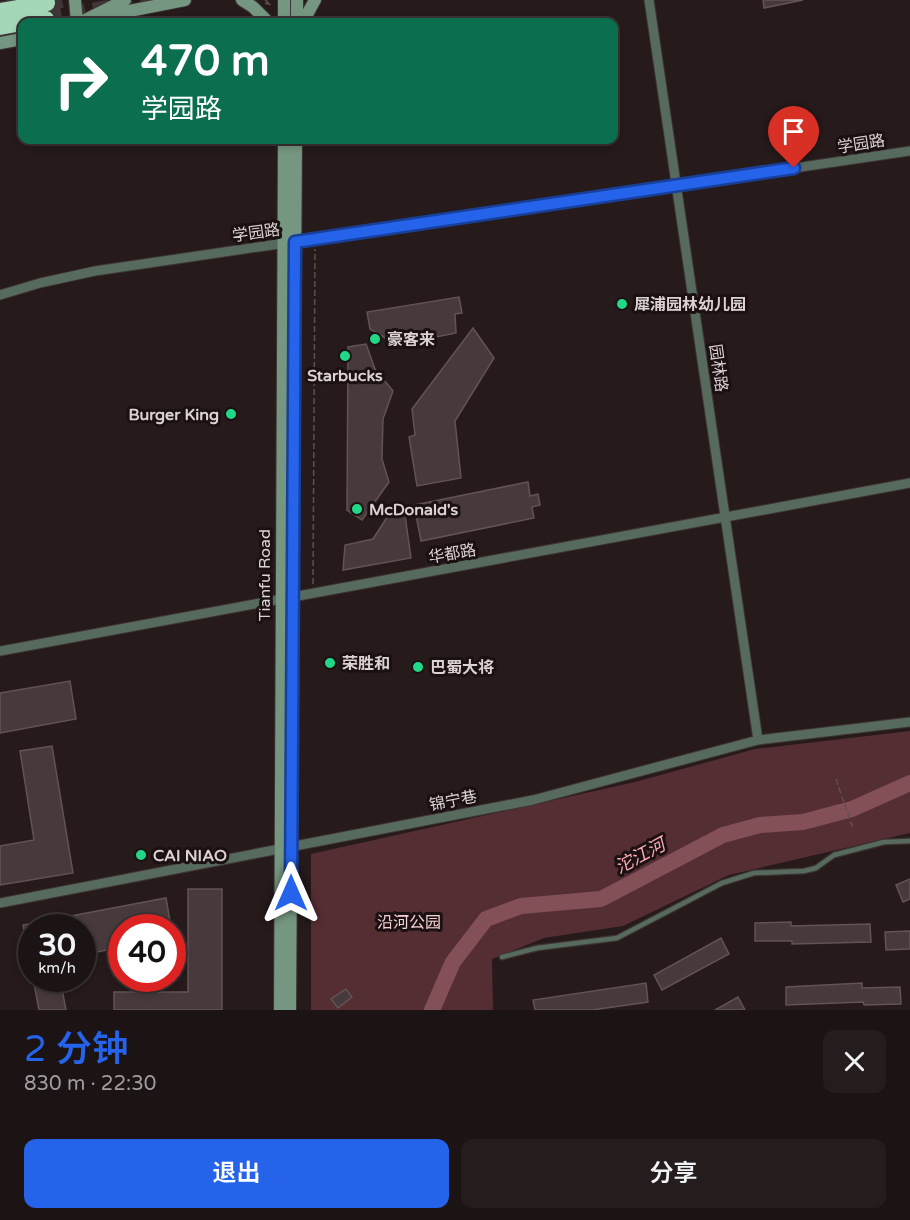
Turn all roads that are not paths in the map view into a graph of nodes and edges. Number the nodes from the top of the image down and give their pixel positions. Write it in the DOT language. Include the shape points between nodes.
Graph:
graph roads {
  1 [pos="75,0"];
  2 [pos="125,0"];
  3 [pos="185,0"];
  4 [pos="242,0"];
  5 [pos="297,0"];
  6 [pos="315,0"];
  7 [pos="649,0"];
  8 [pos="278,3"];
  9 [pos="0,11"];
  10 [pos="34,18"];
  11 [pos="78,18"];
  12 [pos="87,18"];
  13 [pos="105,18"];
  14 [pos="264,18"];
  15 [pos="283,18"];
  16 [pos="297,18"];
  17 [pos="305,18"];
  18 [pos="18,24"];
  19 [pos="0,27"];
  20 [pos="18,40"];
  21 [pos="0,43"];
  22 [pos="284,144"];
  23 [pos="296,144"];
  24 [pos="910,151"];
  25 [pos="678,186"];
  26 [pos="289,242"];
  27 [pos="0,295"];
  28 [pos="910,483"];
  29 [pos="726,518"];
  30 [pos="293,597"];
  31 [pos="280,599"];
  32 [pos="0,651"];
  33 [pos="910,722"];
  34 [pos="758,740"];
  35 [pos="910,842"];
  36 [pos="286,848"];
  37 [pos="0,903"];
  38 [pos="502,957"];
  39 [pos="280,1010"];
  40 [pos="290,1010"];
  1 -- 11 [label="street"];
  2 -- 12 [label="street"];
  3 -- 13 [label="street"];
  4 -- 14 [label="street"];
  5 -- 16 [label="street"];
  6 -- 17 [label="street"];
  7 -- 25 [label="street, 园林路"];
  8 -- 15 [label="street"];
  9 -- 10 [label="highway" via="47,11"];
  18 -- 19 [label="highway"];
  20 -- 21 [label="street"];
  22 -- 26 [label="street, Tianfu Road"];
  23 -- 26 [label="street, Tianfu Road"];
  24 -- 25 [label="street, 学园路"];
  25 -- 26 [label="street, 学园路"];
  25 -- 29 [label="street, 园林路"];
  26 -- 27 [label="street, 学园路" via="95,271"];
  26 -- 30 [label="street, Tianfu Road"];
  26 -- 31 [label="street, Tianfu Road"];
  28 -- 29 [label="street, 华都路"];
  29 -- 30 [label="street, 华都路"];
  29 -- 34 [label="street, 园林路"];
  30 -- 31 [label="street, 华都路"];
  30 -- 36 [label="street, Tianfu Road"];
  31 -- 32 [label="street, 华都路"];
  31 -- 36 [label="street, Tianfu Road"];
  33 -- 34 [label="street, 锦宁巷"];
  34 -- 36 [label="street, 锦宁巷" via="533,800"];
  35 -- 38 [label="lane" via="884,842 834,855 810,870 739,876 617,938 537,948"];
  36 -- 37 [label="street, 锦宁巷"];
  36 -- 39 [label="street, Tianfu Road"];
  36 -- 40 [label="street, Tianfu Road"];
}
